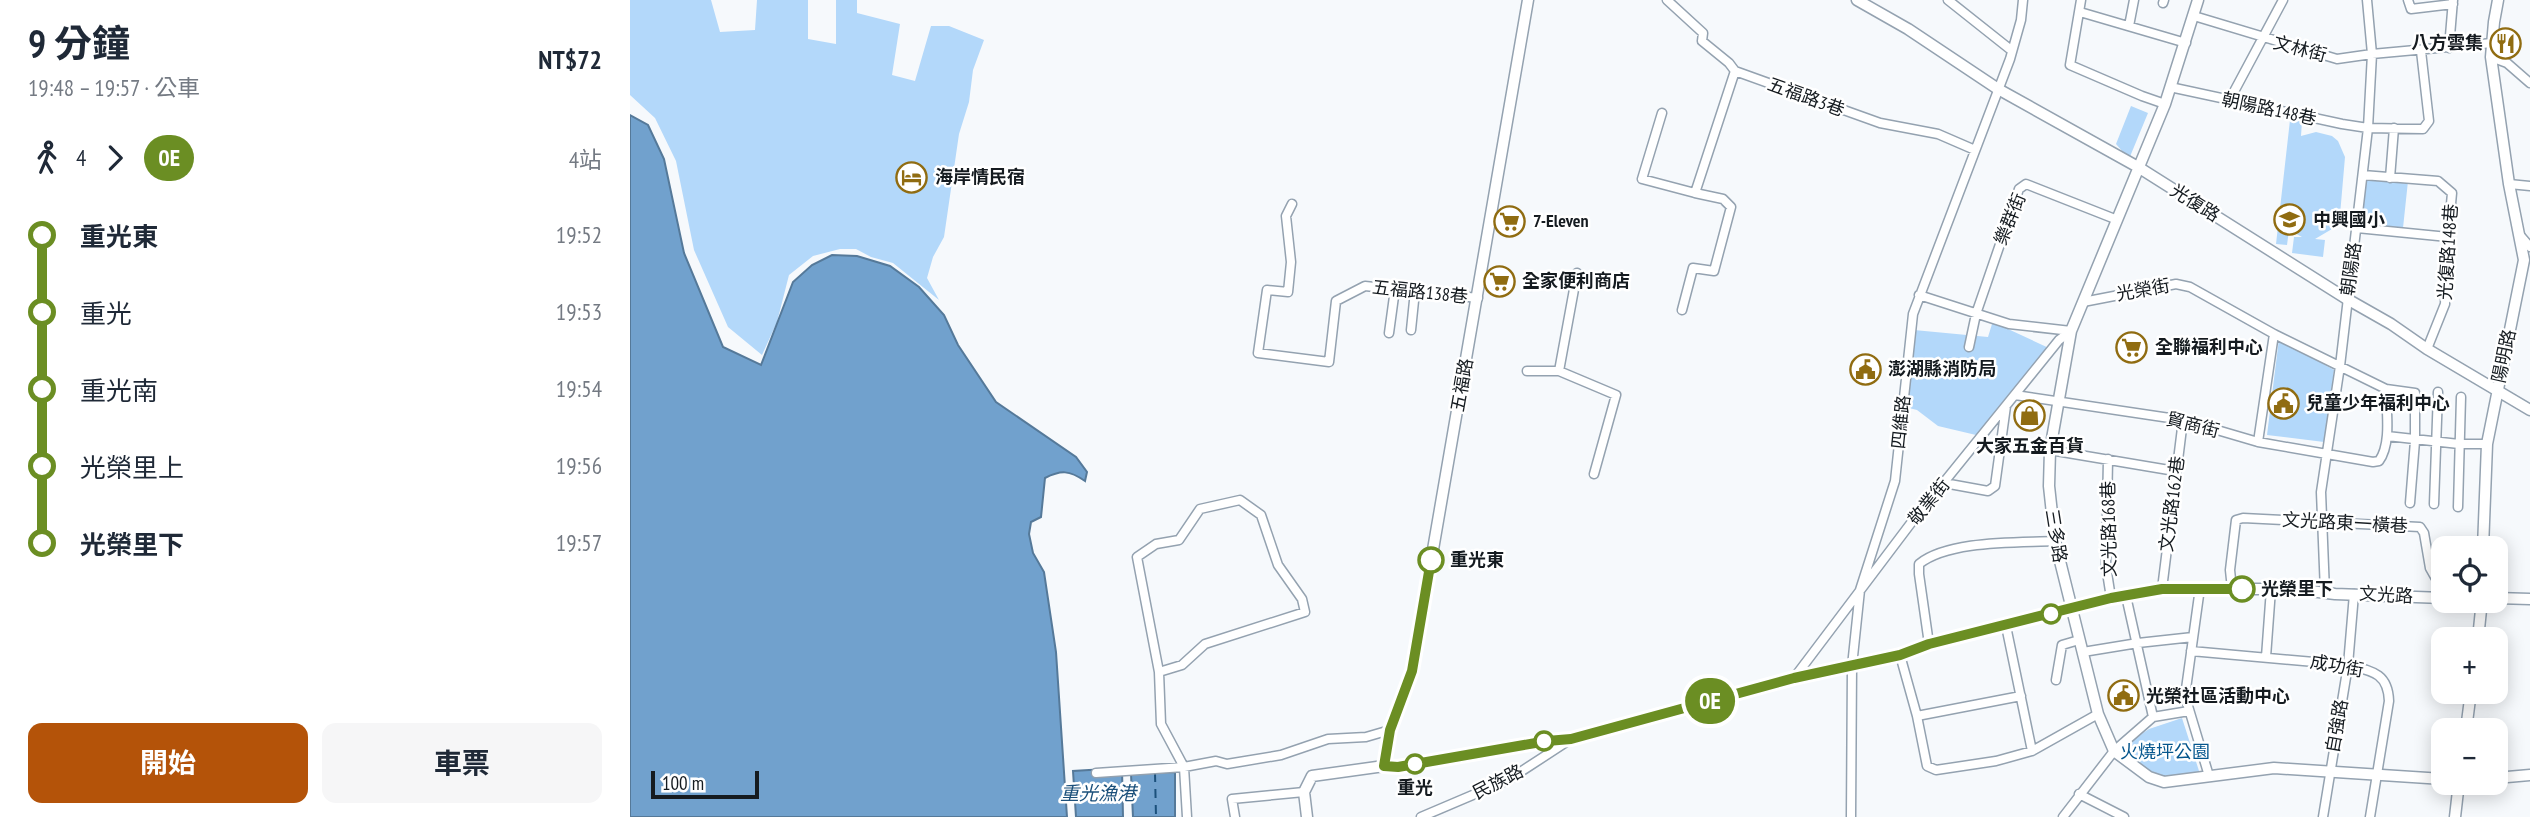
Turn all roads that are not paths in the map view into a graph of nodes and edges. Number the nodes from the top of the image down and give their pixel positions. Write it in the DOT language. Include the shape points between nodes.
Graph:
graph roads {
  1 [pos="1528,0"];
  2 [pos="1667,0"];
  3 [pos="1857,0"];
  4 [pos="1948,0"];
  5 [pos="2023,0"];
  6 [pos="2081,0"];
  7 [pos="2134,0"];
  8 [pos="2198,0"];
  9 [pos="2283,0"];
  10 [pos="2367,0"];
  11 [pos="2408,0"];
  12 [pos="2498,0"];
  13 [pos="2453,2"];
  14 [pos="2080,12"];
  15 [pos="2194,16"];
  16 [pos="2129,26"];
  17 [pos="2262,38"];
  18 [pos="2186,43"];
  19 [pos="2492,43"];
  20 [pos="2449,48"];
  21 [pos="2011,50"];
  22 [pos="2421,51"];
  23 [pos="2372,54"];
  24 [pos="2491,57"];
  25 [pos="1735,71"];
  26 [pos="2530,83"];
  27 [pos="2170,87"];
  28 [pos="1998,89"];
  29 [pos="2230,102"];
  30 [pos="2165,104"];
  31 [pos="1662,113"];
  32 [pos="2368,128"];
  33 [pos="2394,128"];
  34 [pos="1975,150"];
  35 [pos="2138,167"];
  36 [pos="2362,175"];
  37 [pos="2390,177"];
  38 [pos="2509,184"];
  39 [pos="2530,186"];
  40 [pos="1695,193"];
  41 [pos="1292,204"];
  42 [pos="2115,219"];
  43 [pos="2357,228"];
  44 [pos="2519,234"];
  45 [pos="2448,237"];
  46 [pos="2530,247"];
  47 [pos="1577,273"];
  48 [pos="1395,289"];
  49 [pos="1415,291"];
  50 [pos="1919,295"];
  51 [pos="1478,298"];
  52 [pos="2347,299"];
  53 [pos="2084,302"];
  54 [pos="1682,310"];
  55 [pos="1976,314"];
  56 [pos="1411,330"];
  57 [pos="2071,331"];
  58 [pos="1389,333"];
  59 [pos="2274,334"];
  60 [pos="1969,346"];
  61 [pos="2427,349"];
  62 [pos="2340,366"];
  63 [pos="1527,371"];
  64 [pos="1559,371"];
  65 [pos="2497,388"];
  66 [pos="2386,389"];
  67 [pos="2438,392"];
  68 [pos="2015,395"];
  69 [pos="2461,397"];
  70 [pos="2057,400"];
  71 [pos="2006,406"];
  72 [pos="2530,410"];
  73 [pos="2182,420"];
  74 [pos="2387,436"];
  75 [pos="2415,440"];
  76 [pos="2437,441"];
  77 [pos="2258,442"];
  78 [pos="2459,444"];
  79 [pos="2487,444"];
  80 [pos="2050,450"];
  81 [pos="2328,453"];
  82 [pos="2108,460"];
  83 [pos="2175,471"];
  84 [pos="1594,474"];
  85 [pos="1944,483"];
  86 [pos="2410,503"];
  87 [pos="2434,504"];
  88 [pos="2458,507"];
  89 [pos="2324,522"];
  90 [pos="2483,536"];
  91 [pos="2055,541"];
  92 [pos="2431,570"];
  93 [pos="2200,588"];
  94 [pos="2162,589"];
  95 [pos="2232,589"];
  96 [pos="2271,589"];
  97 [pos="1860,590"];
  98 [pos="2325,592"];
  99 [pos="2354,594"];
  100 [pos="2126,596"];
  101 [pos="2431,597"];
  102 [pos="2111,598"];
  103 [pos="2508,598"];
  104 [pos="2530,599"];
  105 [pos="2071,608"];
  106 [pos="2006,626"];
  107 [pos="2193,637"];
  108 [pos="2080,640"];
  109 [pos="2138,643"];
  110 [pos="1929,644"];
  111 [pos="2191,651"];
  112 [pos="2083,652"];
  113 [pos="1900,655"];
  114 [pos="2266,657"];
  115 [pos="2348,665"];
  116 [pos="1852,666"];
  117 [pos="1159,672"];
  118 [pos="1794,678"];
  119 [pos="2056,680"];
  120 [pos="2021,696"];
  121 [pos="2189,711"];
  122 [pos="2098,714"];
  123 [pos="1917,716"];
  124 [pos="2153,718"];
  125 [pos="1390,730"];
  126 [pos="1571,739"];
  127 [pos="2032,751"];
  128 [pos="2114,751"];
  129 [pos="1384,766"];
  130 [pos="1184,767"];
  131 [pos="2329,771"];
  132 [pos="1096,773"];
  133 [pos="2376,774"];
  134 [pos="2530,775"];
  135 [pos="2209,776"];
  136 [pos="2508,777"];
  137 [pos="2431,778"];
  138 [pos="1304,792"];
  139 [pos="2079,794"];
  140 [pos="2458,795"];
  141 [pos="1187,817"];
  142 [pos="1235,817"];
  143 [pos="1307,817"];
  144 [pos="1421,817"];
  145 [pos="1851,817"];
  146 [pos="2063,817"];
  147 [pos="2123,817"];
  148 [pos="2323,817"];
  149 [pos="2371,817"];
  150 [pos="2455,817"];
  1 -- 51 [label="street, 五福路"];
  2 -- 25 [label="street, 五福路3巷"];
  3 -- 28 [label="street, 光復路"];
  4 -- 21 [label="street"];
  5 -- 21 [label="street, 四維路"];
  6 -- 14 [label="street"];
  7 -- 16 [label="street"];
  8 -- 15 [label="street, 三多路"];
  9 -- 17 [label="street"];
  10 -- 23 [label="street, 朝陽路"];
  11 -- 13 [label="street" via="2411,9"];
  12 -- 19 [label="street, 陽明路"];
  13 -- 20 [label="street"];
  14 -- 16 [label="street"];
  14 -- 30 [label="street" via="2070,65"];
  15 -- 17 [label="street, 文林街"];
  15 -- 18 [label="street, 三多路"];
  16 -- 18 [label="street"];
  17 -- 23 [label="street, 文林街" via="2337,59"];
  17 -- 29 [label="street"];
  18 -- 27 [label="street, 三多路"];
  19 -- 20 [label="street, 文林街"];
  19 -- 24 [label="street, 陽明路"];
  20 -- 22 [label="street, 文林街"];
  21 -- 28 [label="street, 四維路"];
  22 -- 23 [label="street, 文林街"];
  22 -- 33 [label="street, 朝陽路148巷" via="2429,121 2423,129"];
  23 -- 32 [label="street, 朝陽路"];
  24 -- 26 [label="street" via="2507,63"];
  24 -- 38 [label="street, 陽明路"];
  25 -- 34 [label="street, 五福路3巷" via="1880,123 1938,134"];
  25 -- 40 [label="street"];
  27 -- 29 [label="street, 朝陽路148巷"];
  27 -- 30 [label="street, 三多路"];
  28 -- 34 [label="street, 四維路"];
  28 -- 35 [label="street, 光復路"];
  29 -- 32 [label="street, 朝陽路148巷"];
  30 -- 35 [label="street, 三多路"];
  31 -- 40 [label="street" via="1642,179"];
  32 -- 33 [label="street, 朝陽路148巷"];
  32 -- 36 [label="street, 朝陽路"];
  33 -- 37 [label="street"];
  34 -- 50 [label="street, 四維路"];
  35 -- 42 [label="street, 三多路"];
  35 -- 52 [label="street, 光復路"];
  36 -- 37 [label="street"];
  36 -- 43 [label="street, 朝陽路"];
  37 -- 45 [label="street, 光復路148巷" via="2438,181 2452,193"];
  38 -- 39 [label="street"];
  38 -- 44 [label="street, 陽明路"];
  40 -- 54 [label="street" via="1723,199 1731,207 1714,271 1693,268"];
  41 -- 48 [label="street, 五福路138巷" via="1286,216 1291,262 1288,292 1267,290 1258,353 1329,362 1336,301 1365,286"];
  42 -- 53 [label="street, 三多路"];
  42 -- 55 [label="street, 樂群街" via="2026,184 2019,189"];
  43 -- 45 [label="street"];
  43 -- 52 [label="street, 朝陽路"];
  44 -- 46 [label="street"];
  44 -- 65 [label="street, 陽明路" via="2524,261"];
  45 -- 61 [label="street, 光復路148巷" via="2445,304"];
  47 -- 64 [label="street"];
  48 -- 49 [label="street, 五福路138巷"];
  48 -- 58 [label="street"];
  49 -- 51 [label="street, 五福路138巷"];
  49 -- 56 [label="street"];
  50 -- 55 [label="street"];
  50 -- 97 [label="street, 四維路" via="1913,314 1895,481"];
  51 -- 125 [label="street, 五福路" via="1412,671"];
  52 -- 61 [label="street, 光復路"];
  52 -- 62 [label="street, 朝陽路"];
  53 -- 57 [label="street, 三多路"];
  53 -- 59 [label="street, 光榮街" via="2176,284 2190,287"];
  55 -- 57 [label="street" via="2009,324"];
  55 -- 60 [label="street, 樂群街"];
  57 -- 68 [label="street, 敬業街"];
  57 -- 70 [label="street, 三多路"];
  59 -- 62 [label="street, 光榮街"];
  59 -- 77 [label="street"];
  61 -- 65 [label="street, 光復路"];
  62 -- 66 [label="street, 光榮街"];
  62 -- 81 [label="street, 朝陽路"];
  63 -- 64 [label="street"];
  64 -- 84 [label="street" via="1616,395"];
  65 -- 72 [label="street, 光復路"];
  65 -- 79 [label="street, 陽明路"];
  66 -- 74 [label="street"];
  66 -- 75 [label="street, 光榮街" via="2415,393"];
  67 -- 76 [label="street"];
  68 -- 70 [label="street, 貿商街"];
  68 -- 71 [label="street, 敬業街"];
  69 -- 78 [label="street"];
  70 -- 73 [label="street, 貿商街"];
  70 -- 80 [label="street, 三多路"];
  71 -- 85 [label="street, 敬業街"];
  71 -- 85 [label="street" via="1995,486 1988,491"];
  73 -- 77 [label="street, 貿商街"];
  73 -- 83 [label="street, 文光路162巷"];
  74 -- 75 [label="street"];
  74 -- 81 [label="street, 貿商街" via="2379,461"];
  75 -- 76 [label="street"];
  75 -- 86 [label="street"];
  76 -- 78 [label="street"];
  76 -- 87 [label="street"];
  77 -- 81 [label="street, 貿商街"];
  78 -- 79 [label="street"];
  78 -- 88 [label="street"];
  79 -- 90 [label="street, 陽明路"];
  80 -- 82 [label="street"];
  80 -- 91 [label="street, 三多路"];
  81 -- 89 [label="street" via="2321,492"];
  82 -- 83 [label="street"];
  82 -- 102 [label="street, 文光路168巷" via="2106,566"];
  83 -- 94 [label="street, 文光路162巷"];
  85 -- 97 [label="street, 敬業街"];
  89 -- 92 [label="street, 文光路東一橫巷" via="2420,527"];
  89 -- 95 [label="street, 文光路東一橫巷" via="2236,520"];
  89 -- 98 [label="street"];
  91 -- 105 [label="street, 三多路"];
  91 -- 110 [label="street" via="1972,545 1919,564"];
  93 -- 94 [label="street, 文光路"];
  93 -- 95 [label="street, 文光路"];
  93 -- 107 [label="street"];
  94 -- 100 [label="street, 文光路"];
  95 -- 96 [label="street, 文光路"];
  96 -- 98 [label="street, 文光路"];
  96 -- 114 [label="street"];
  97 -- 116 [label="street, 四維路"];
  97 -- 118 [label="street, 敬業街"];
  98 -- 99 [label="street, 文光路"];
  99 -- 101 [label="street, 文光路"];
  99 -- 115 [label="street, 自強路"];
  100 -- 102 [label="street, 文光路"];
  100 -- 109 [label="street"];
  102 -- 105 [label="street, 文光路"];
  103 -- 104 [label="street"];
  105 -- 106 [label="street, 文光路"];
  105 -- 108 [label="street, 三多路"];
  106 -- 110 [label="street, 文光路"];
  106 -- 120 [label="street"];
  107 -- 109 [label="street"];
  107 -- 111 [label="street"];
  108 -- 112 [label="street, 三多路"];
  108 -- 119 [label="street" via="2062,645"];
  109 -- 112 [label="street"];
  109 -- 124 [label="street"];
  110 -- 113 [label="street, 文光路"];
  111 -- 114 [label="street, 成功街"];
  111 -- 121 [label="street"];
  112 -- 122 [label="street, 三多路"];
  113 -- 116 [label="street, 文光路"];
  113 -- 123 [label="street"];
  114 -- 115 [label="street, 成功街"];
  115 -- 131 [label="street, 自強路"];
  115 -- 133 [label="street, 成功街" via="2370,671 2388,687"];
  116 -- 118 [label="street, 文光路"];
  116 -- 145 [label="street, 四維路"];
  117 -- 117 [label="street" via="1137,557 1156,544 1179,540 1200,509 1240,500 1261,515 1278,565 1303,599 1305,612 1205,644 1182,664"];
  117 -- 130 [label="street" via="1161,723"];
  118 -- 126 [label="street, 文光路"];
  120 -- 123 [label="street"];
  120 -- 127 [label="street"];
  121 -- 124 [label="street"];
  121 -- 135 [label="street"];
  122 -- 127 [label="street"];
  122 -- 128 [label="street, 三多路"];
  123 -- 127 [label="street" via="1927,766 1936,770"];
  124 -- 128 [label="street"];
  125 -- 129 [label="street, 五福路"];
  125 -- 130 [label="street" via="1328,739 1281,755"];
  126 -- 129 [label="street, 文光路"];
  126 -- 144 [label="street, 民族路" via="1508,780"];
  128 -- 135 [label="street" via="2149,777 2164,782"];
  128 -- 139 [label="street"];
  129 -- 138 [label="street, 文光路" via="1312,776"];
  130 -- 132 [label="street"];
  130 -- 141 [label="street"];
  131 -- 133 [label="street"];
  131 -- 135 [label="street" via="2274,768"];
  131 -- 148 [label="street, 自強路"];
  133 -- 137 [label="street"];
  133 -- 149 [label="street, 成功街"];
  134 -- 136 [label="street"];
  138 -- 142 [label="street" via="1232,799"];
  138 -- 143 [label="street"];
  139 -- 146 [label="street"];
  139 -- 147 [label="street"];
  140 -- 150 [label="street"];
}
